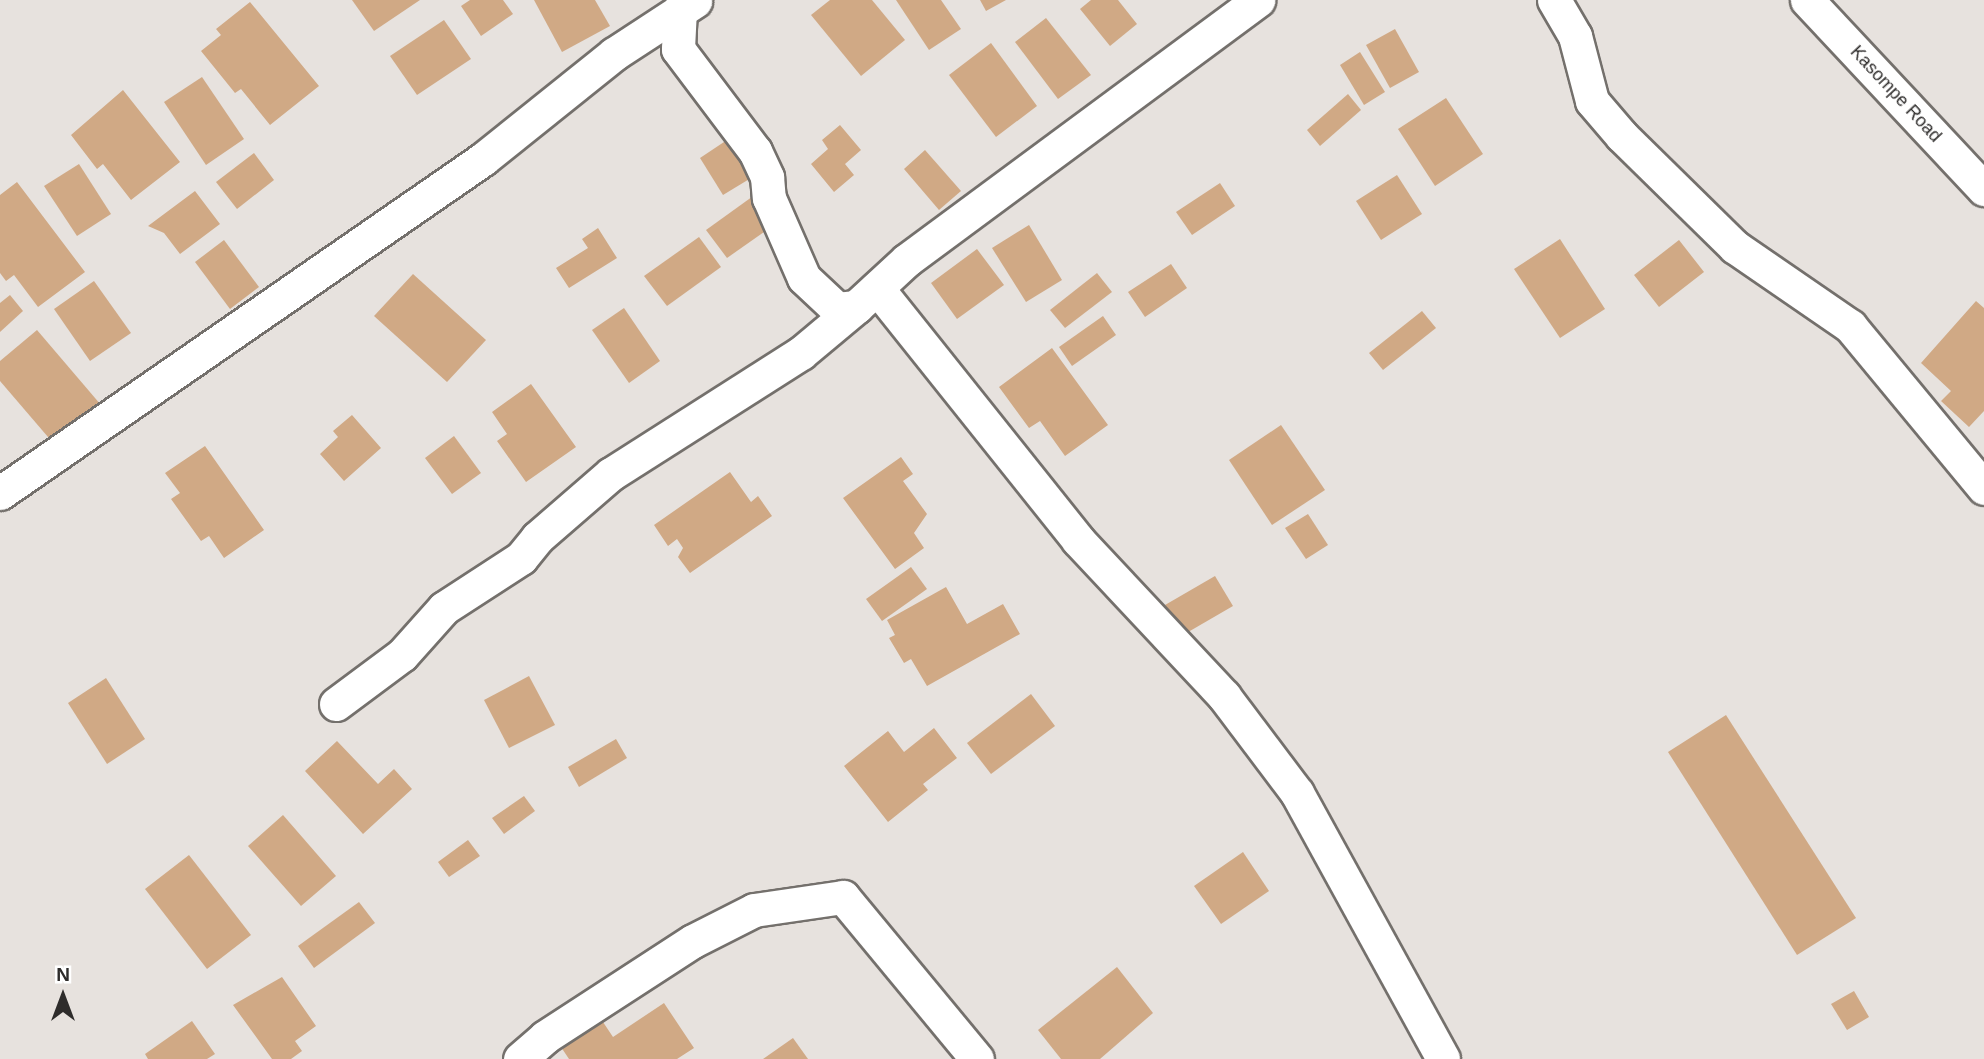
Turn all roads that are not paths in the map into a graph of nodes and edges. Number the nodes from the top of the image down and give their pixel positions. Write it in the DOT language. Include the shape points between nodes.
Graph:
graph roads {
  1 [pos="1258,0"];
  2 [pos="1554,0"];
  3 [pos="1807,0"];
  4 [pos="688,5"];
  5 [pos="1984,189"];
  6 [pos="866,298"];
  7 [pos="1984,488"];
  8 [pos="0,493"];
  9 [pos="336,704"];
  10 [pos="520,1059"];
  11 [pos="976,1059"];
  12 [pos="1443,1059"];
  1 -- 6 [label="street" via="907,260"];
  2 -- 7 [label="street" via="1575,36 1592,101 1622,136 1735,247 1850,326"];
  3 -- 5 [label="street, Kasompe Road"];
  4 -- 6 [label="street" via="678,49 755,151 767,177 769,198 804,278 837,309"];
  4 -- 8 [label="street" via="614,54 483,159"];
  6 -- 9 [label="street" via="801,352 611,474 537,538 521,558 444,608 402,655"];
  6 -- 12 [label="street" via="1078,540 1224,696 1297,793"];
  10 -- 11 [label="street" via="545,1037 693,941 754,910 843,897"];
}
